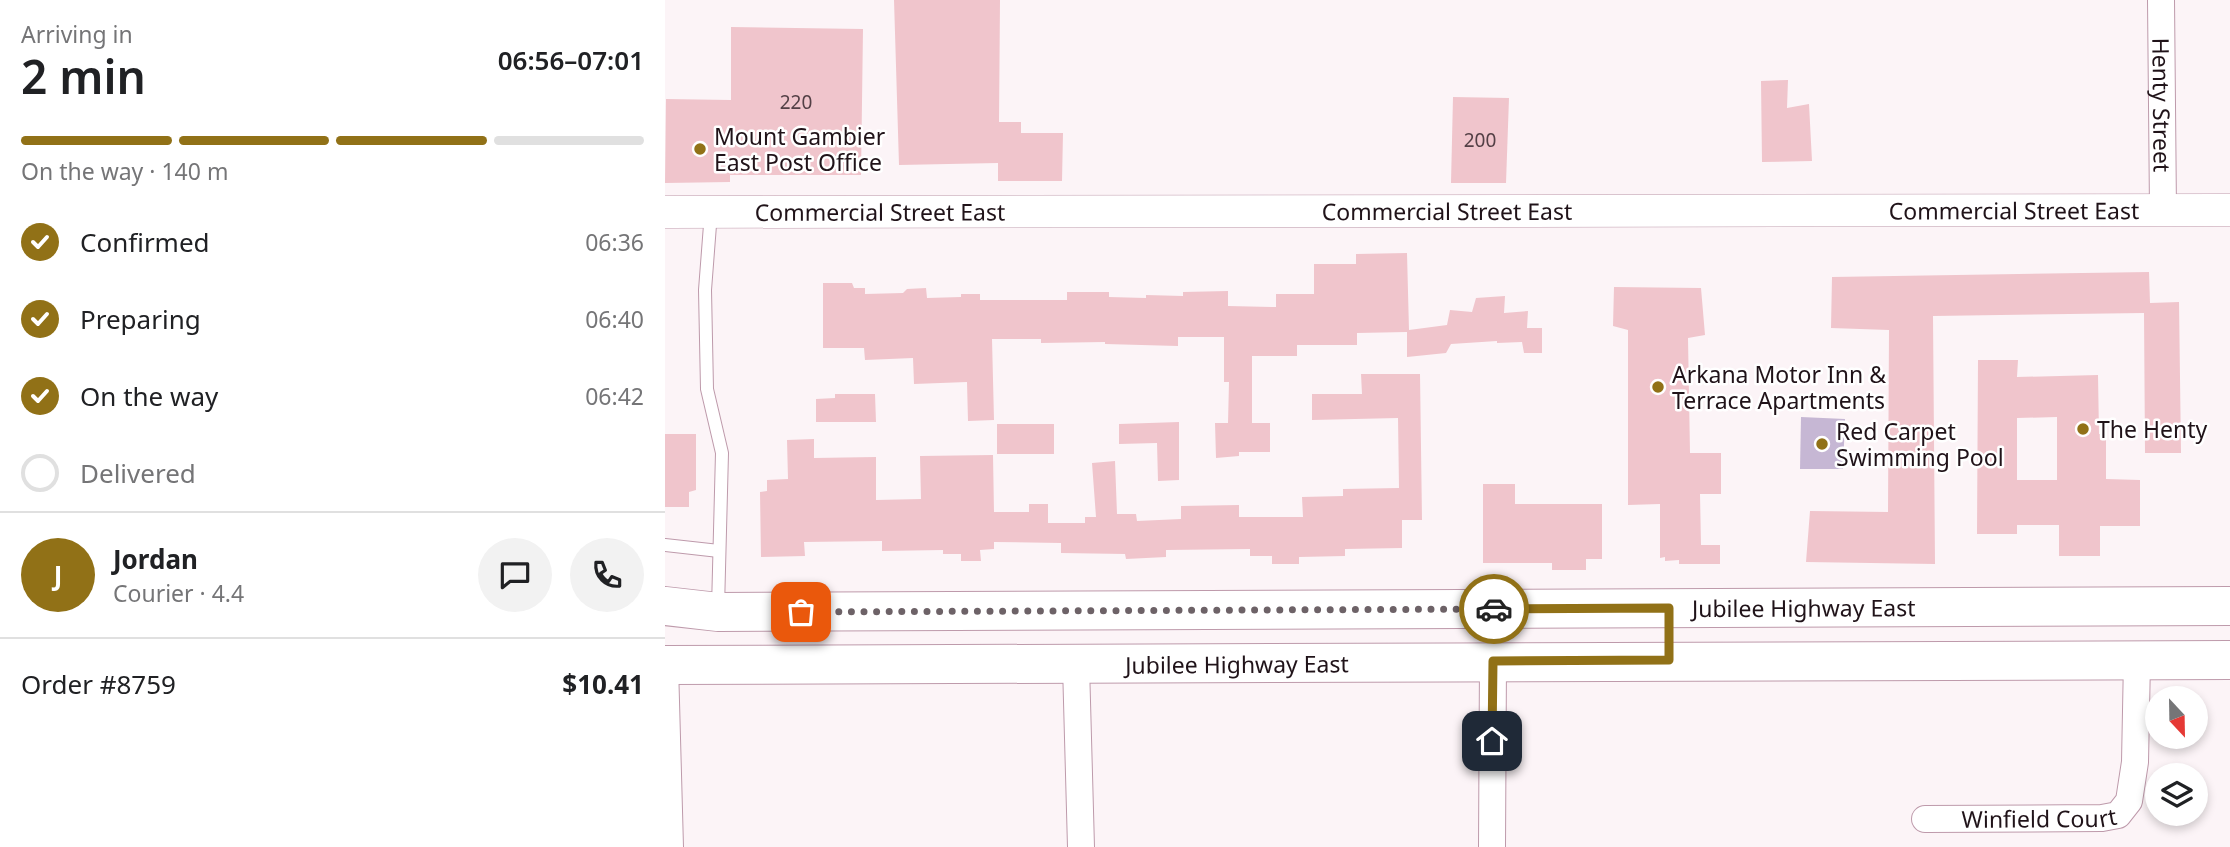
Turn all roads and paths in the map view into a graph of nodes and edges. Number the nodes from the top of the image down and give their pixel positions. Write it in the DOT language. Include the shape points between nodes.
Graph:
graph roads {
  1 [pos="2161,0"];
  2 [pos="2230,210"];
  3 [pos="2163,211"];
  4 [pos="665,212"];
  5 [pos="711,212"];
  6 [pos="665,545"];
  7 [pos="719,551"];
  8 [pos="665,606"];
  9 [pos="2230,606"];
  10 [pos="2074,607"];
  11 [pos="1669,608"];
  12 [pos="1272,610"];
  13 [pos="718,612"];
  14 [pos="1669,660"];
  15 [pos="2074,660"];
  16 [pos="2137,660"];
  17 [pos="2230,660"];
  18 [pos="1493,661"];
  19 [pos="1272,663"];
  20 [pos="1076,664"];
  21 [pos="665,665"];
  22 [pos="1925,819"];
  23 [pos="670,847"];
  24 [pos="1081,847"];
  25 [pos="1492,847"];
  1 -- 3 [label="street, Henty Street"];
  2 -- 3 [label="street, Commercial Street East"];
  3 -- 5 [label="street, Commercial Street East"];
  4 -- 5 [label="street, Commercial Street East"];
  5 -- 7 [label="lane" via="705,290 706,376 722,453"];
  6 -- 7 [label="lane"];
  7 -- 13 [label="lane"];
  8 -- 13 [label="highway, Jubilee Highway East"];
  9 -- 10 [label="highway, Jubilee Highway East"];
  10 -- 11 [label="highway, Jubilee Highway East"];
  10 -- 15 [label="highway"];
  11 -- 12 [label="highway, Jubilee Highway East"];
  11 -- 14 [label="highway"];
  12 -- 13 [label="highway, Jubilee Highway East"];
  12 -- 19 [label="highway"];
  14 -- 15 [label="highway, Jubilee Highway East"];
  14 -- 18 [label="highway, Jubilee Highway East"];
  15 -- 16 [label="highway, Jubilee Highway East"];
  16 -- 17 [label="highway, Jubilee Highway East"];
  16 -- 22 [label="street, Winfield Court" via="2135,762 2129,801 2118,814 2102,818"];
  18 -- 19 [label="highway, Jubilee Highway East"];
  18 -- 25 [label="street"];
  19 -- 20 [label="highway, Jubilee Highway East"];
  20 -- 21 [label="highway, Jubilee Highway East"];
  20 -- 24 [label="street"];
  21 -- 23 [label="street"];
}
